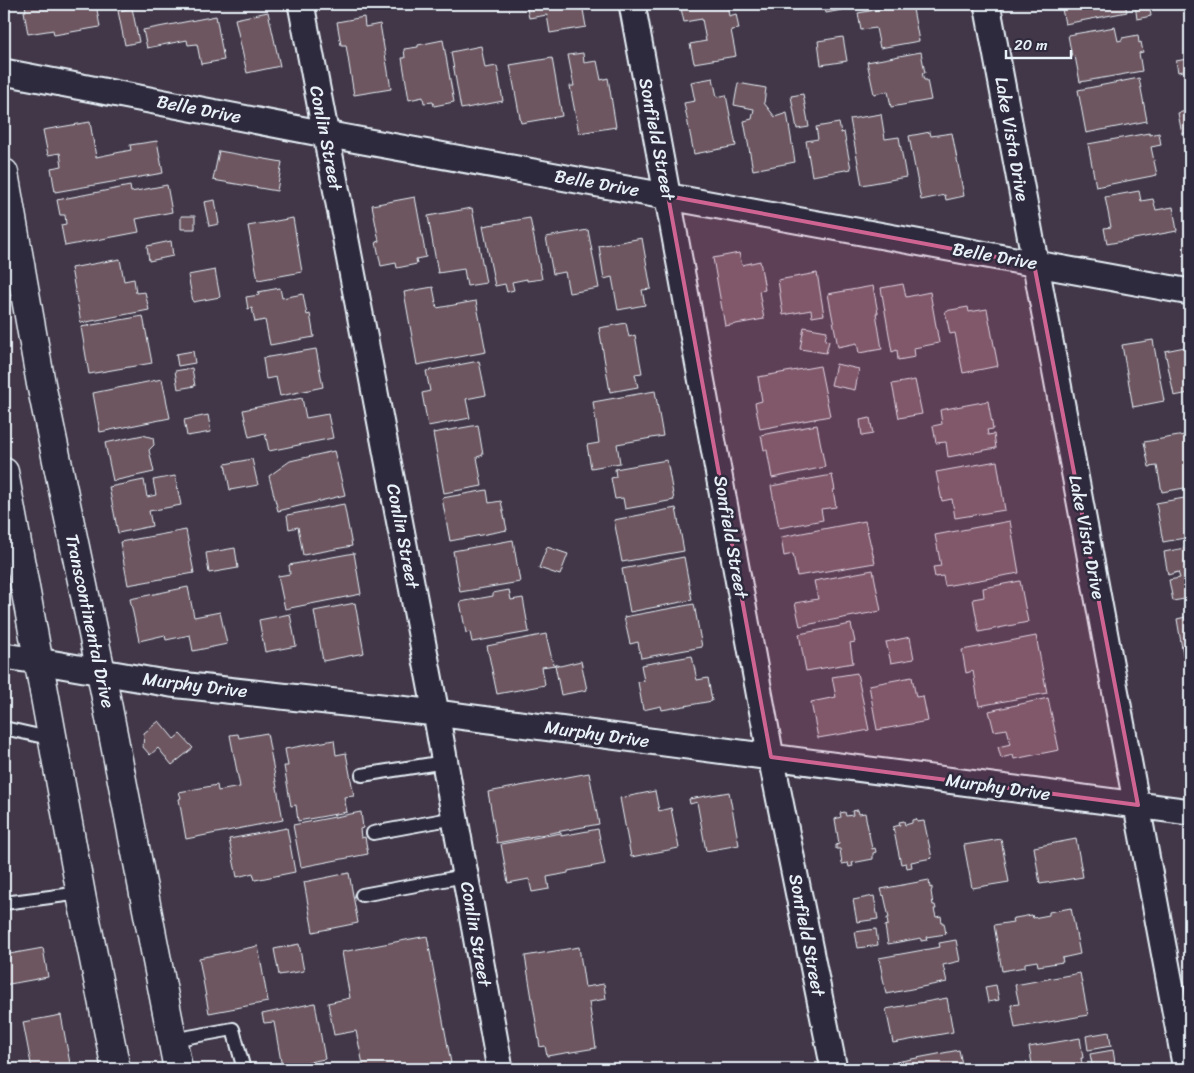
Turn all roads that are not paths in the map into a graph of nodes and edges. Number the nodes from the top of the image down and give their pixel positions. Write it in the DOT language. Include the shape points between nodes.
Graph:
graph roads {
  1 [pos="301,4"];
  2 [pos="632,4"];
  3 [pos="987,4"];
  4 [pos="4,72"];
  5 [pos="326,134"];
  6 [pos="4,173"];
  7 [pos="668,196"];
  8 [pos="1034,264"];
  9 [pos="1190,292"];
  10 [pos="4,472"];
  11 [pos="4,656"];
  12 [pos="38,661"];
  13 [pos="101,672"];
  14 [pos="436,712"];
  15 [pos="4,728"];
  16 [pos="53,739"];
  17 [pos="771,757"];
  18 [pos="445,762"];
  19 [pos="362,775"];
  20 [pos="1138,806"];
  21 [pos="1190,812"];
  22 [pos="455,818"];
  23 [pos="373,833"];
  24 [pos="466,876"];
  25 [pos="80,893"];
  26 [pos="362,895"];
  27 [pos="4,903"];
  28 [pos="172,1040"];
  29 [pos="243,1066"];
  30 [pos="116,1069"];
  31 [pos="178,1069"];
  32 [pos="499,1069"];
  33 [pos="834,1069"];
  34 [pos="1186,1069"];
  1 -- 5 [label="street, Conlin Street"];
  2 -- 7 [label="street, Sonfield Street"];
  3 -- 8 [label="street, Lake Vista Drive"];
  4 -- 5 [label="street, Belle Drive"];
  5 -- 7 [label="street, Belle Drive"];
  5 -- 14 [label="street, Conlin Street"];
  6 -- 13 [label="street, Transcontinental Drive" via="41,384"];
  7 -- 8 [label="street, Belle Drive"];
  7 -- 17 [label="street, Sonfield Street"];
  8 -- 9 [label="street, Belle Drive"];
  8 -- 20 [label="street, Lake Vista Drive"];
  10 -- 12 [label="street"];
  11 -- 12 [label="street, Murphy Drive"];
  12 -- 13 [label="street, Murphy Drive"];
  12 -- 16 [label="street"];
  13 -- 14 [label="street, Murphy Drive" via="171,684"];
  13 -- 28 [label="street, Transcontinental Drive"];
  14 -- 17 [label="street, Murphy Drive"];
  14 -- 18 [label="street, Conlin Street"];
  15 -- 16 [label="lane"];
  16 -- 25 [label="street"];
  17 -- 20 [label="street, Murphy Drive"];
  17 -- 33 [label="street, Sonfield Street"];
  18 -- 19 [label="lane"];
  18 -- 22 [label="street, Conlin Street"];
  20 -- 21 [label="street, Murphy Drive"];
  20 -- 34 [label="street, Lake Vista Drive"];
  22 -- 23 [label="lane"];
  22 -- 24 [label="street, Conlin Street"];
  24 -- 26 [label="lane"];
  24 -- 32 [label="street, Conlin Street"];
  25 -- 27 [label="lane"];
  25 -- 30 [label="street"];
  28 -- 29 [label="lane" via="234,1029"];
  28 -- 31 [label="street, Transcontinental Drive"];
}
